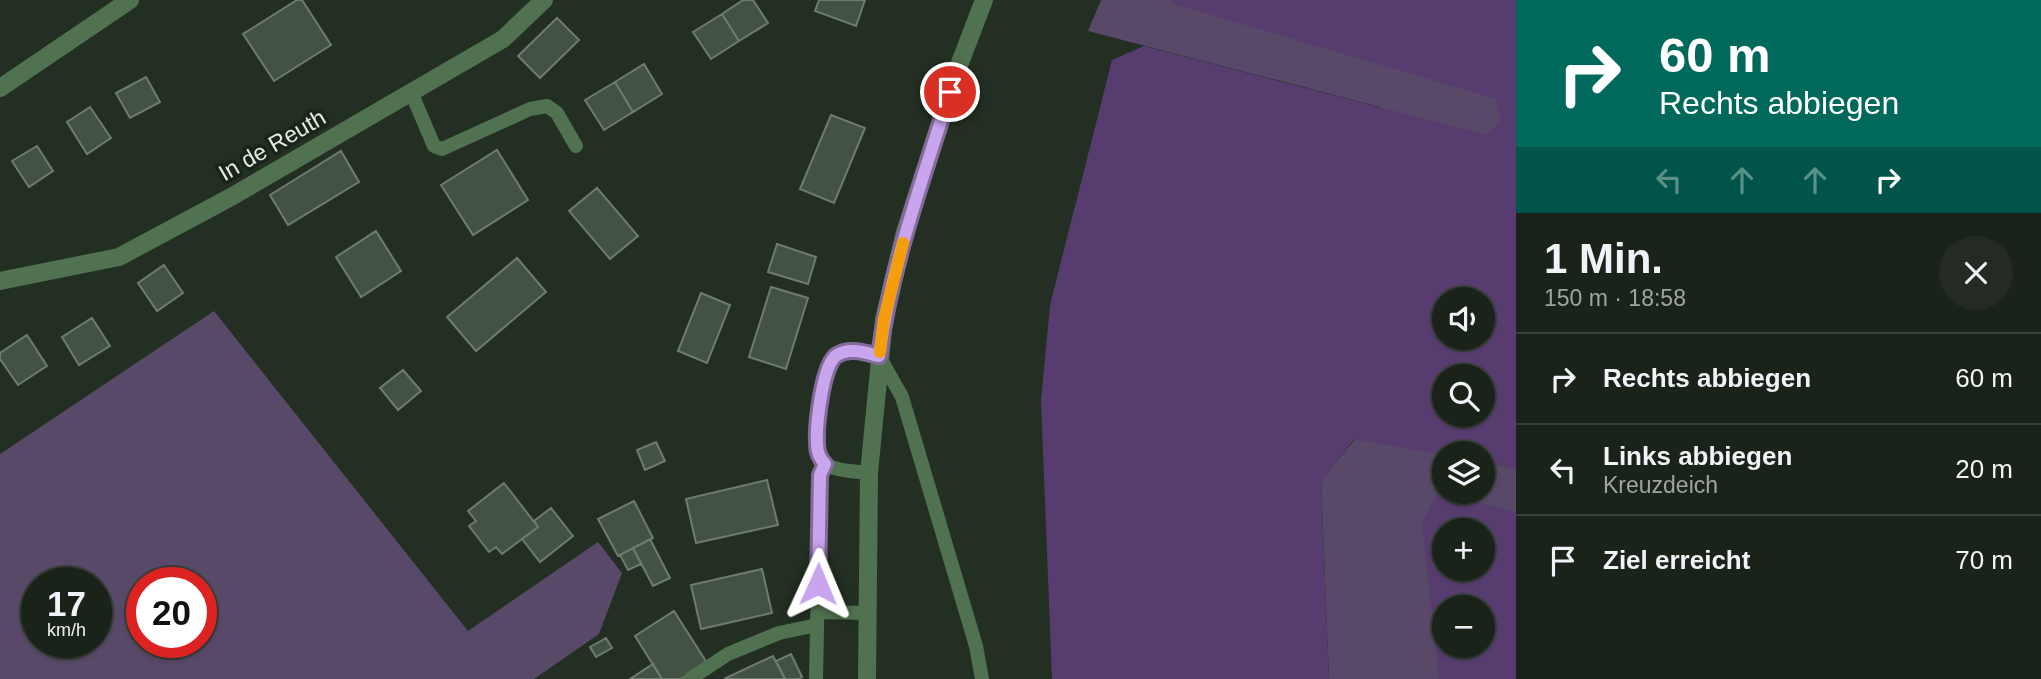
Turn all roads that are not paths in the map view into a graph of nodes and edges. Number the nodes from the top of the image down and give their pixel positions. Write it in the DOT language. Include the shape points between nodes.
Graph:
graph roads {
  1 [pos="130,0"];
  2 [pos="544,0"];
  3 [pos="984,0"];
  4 [pos="0,88"];
  5 [pos="411,92"];
  6 [pos="576,146"];
  7 [pos="0,281"];
  8 [pos="879,356"];
  9 [pos="825,464"];
  10 [pos="869,473"];
  11 [pos="868,613"];
  12 [pos="817,618"];
  13 [pos="690,679"];
  14 [pos="816,679"];
  15 [pos="867,679"];
  16 [pos="982,679"];
  1 -- 4 [label="street"];
  2 -- 5 [label="street, In de Reuth" via="503,39"];
  3 -- 8 [label="street" via="905,232"];
  5 -- 6 [label="lane" via="434,146 442,149 530,109 547,106 557,113"];
  5 -- 7 [label="street, In de Reuth" via="120,257"];
  8 -- 9 [label="lane" via="853,350 831,361 819,410 817,445"];
  8 -- 10 [label="street"];
  8 -- 16 [label="lane" via="902,397"];
  9 -- 10 [label="lane"];
  9 -- 12 [label="lane" via="820,475"];
  10 -- 11 [label="street"];
  11 -- 12 [label="lane"];
  11 -- 15 [label="street"];
  12 -- 13 [label="lane" via="728,654"];
  12 -- 14 [label="lane"];
}
